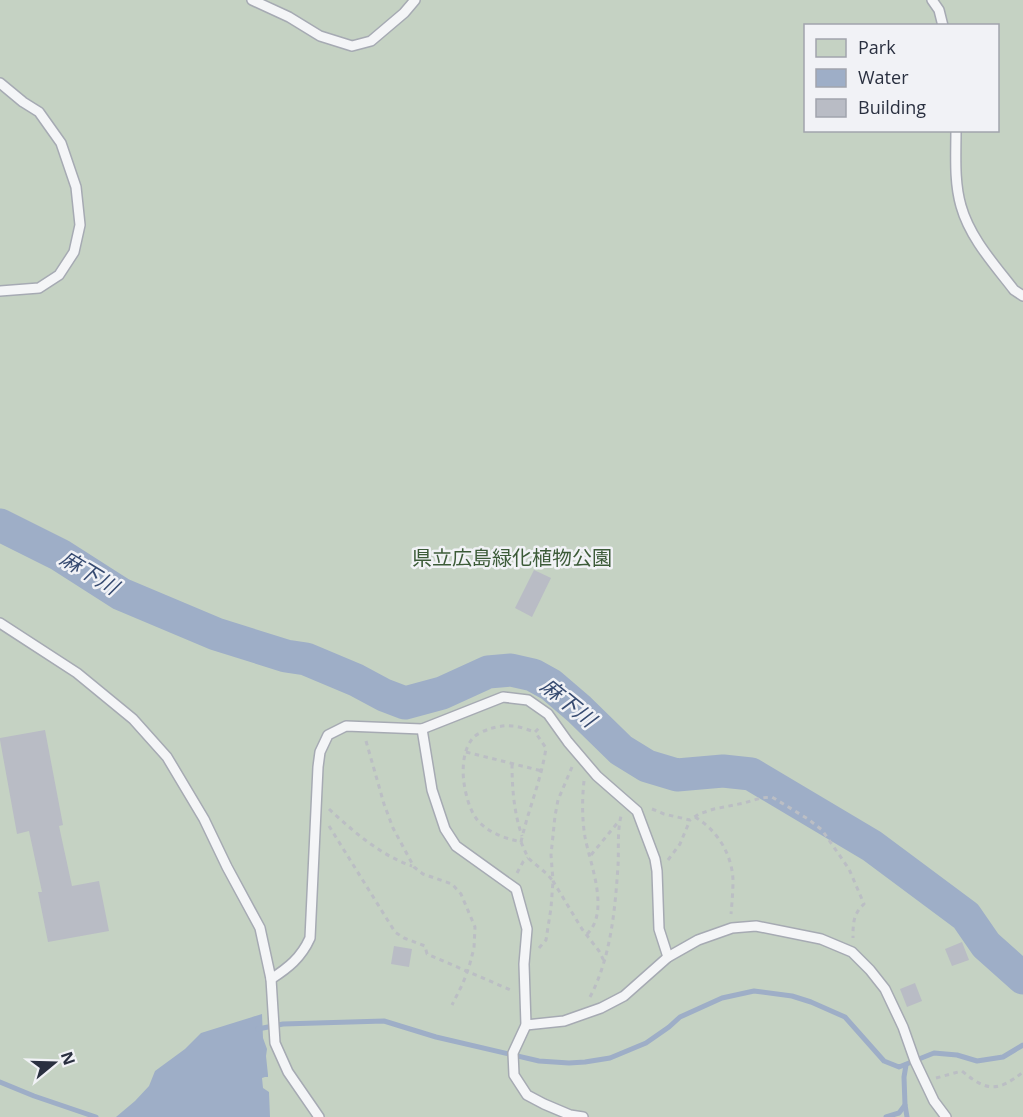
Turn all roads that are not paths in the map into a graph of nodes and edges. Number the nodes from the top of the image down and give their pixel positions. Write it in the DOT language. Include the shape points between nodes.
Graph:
graph roads {
  1 [pos="252,0"];
  2 [pos="415,0"];
  3 [pos="932,0"];
  4 [pos="942,24"];
  5 [pos="0,83"];
  6 [pos="956,132"];
  7 [pos="0,291"];
  8 [pos="1023,296"];
  9 [pos="0,623"];
  10 [pos="422,729"];
  11 [pos="668,957"];
  12 [pos="271,979"];
  13 [pos="526,1025"];
  14 [pos="319,1117"];
  15 [pos="583,1117"];
  16 [pos="946,1117"];
  1 -- 2 [label="lane" via="320,36 352,46 371,41"];
  3 -- 4 [label="lane"];
  5 -- 7 [label="lane" via="39,112 61,143 76,187 80,225 74,252 59,275 39,288"];
  6 -- 8 [label="lane" via="958,187 971,232 1014,290"];
  9 -- 12 [label="lane" via="77,673 133,719 167,757 260,928"];
  10 -- 11 [label="lane" via="503,697 528,700 548,714 597,776 636,811 655,859 659,929"];
  10 -- 12 [label="lane" via="346,726 328,735 320,752 310,938 290,967"];
  10 -- 13 [label="lane" via="432,790 445,829 456,846 516,889 527,929"];
  11 -- 13 [label="lane" via="624,996 601,1008 564,1021"];
  11 -- 16 [label="lane" via="698,940 732,928 756,926 821,939 852,952 885,989 924,1081"];
  12 -- 14 [label="lane" via="275,1043 288,1072"];
  13 -- 15 [label="lane" via="513,1053 514,1075 527,1095"];
}
